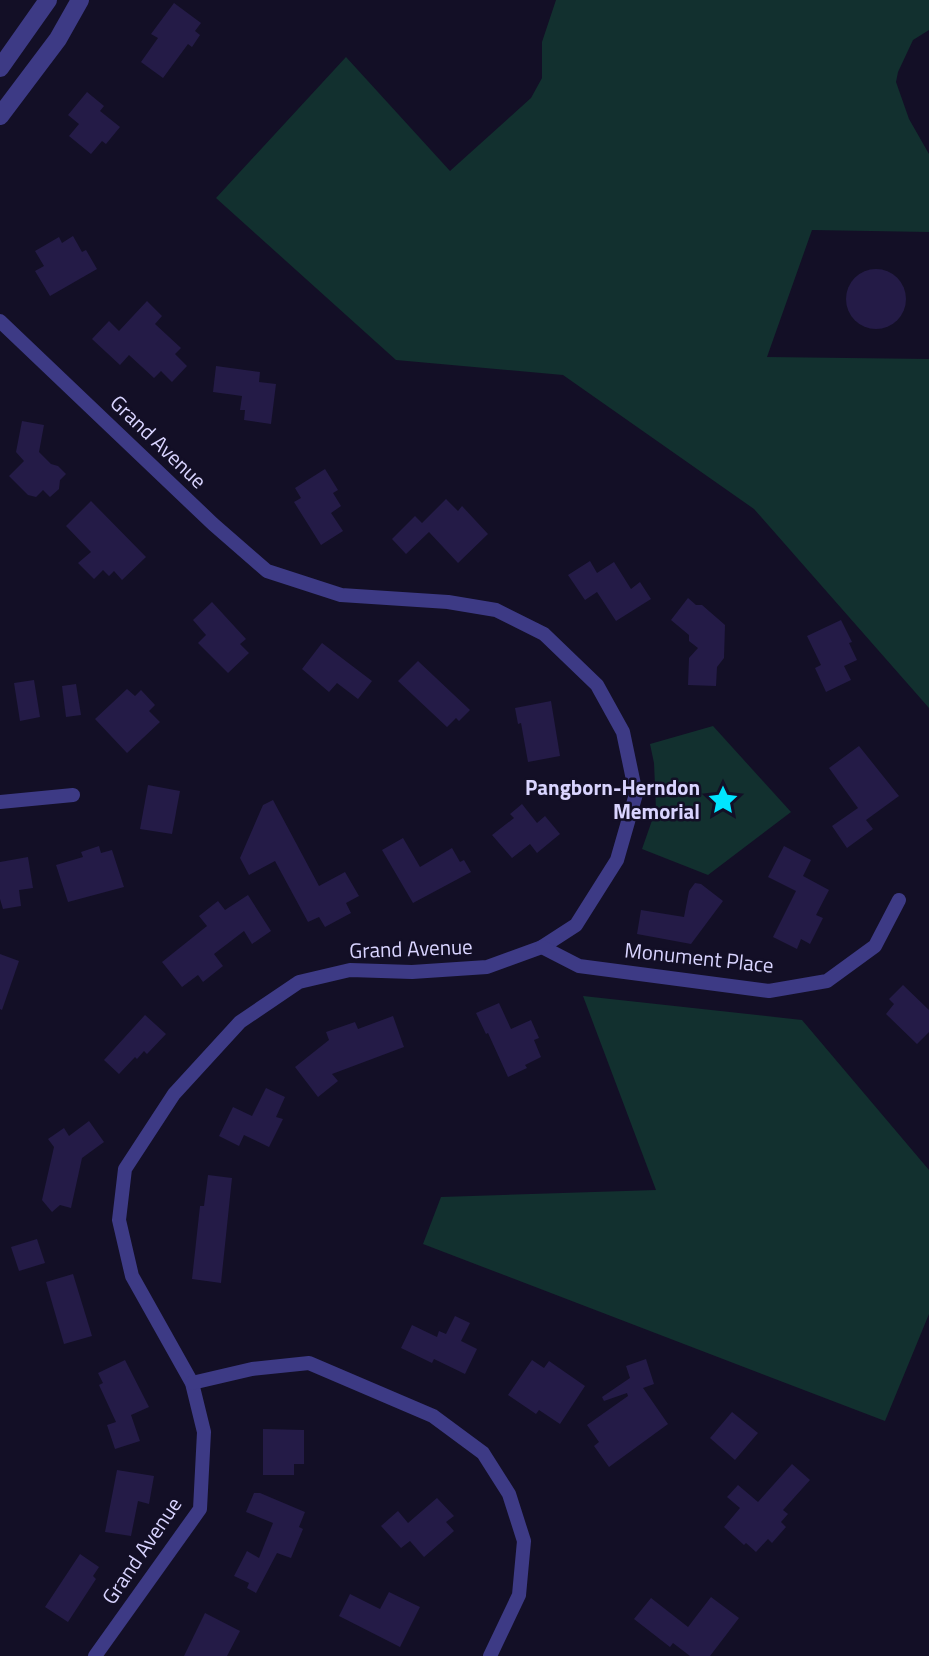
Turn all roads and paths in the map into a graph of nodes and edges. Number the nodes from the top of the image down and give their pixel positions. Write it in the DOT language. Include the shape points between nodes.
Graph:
graph roads {
  1 [pos="48,0"];
  2 [pos="80,0"];
  3 [pos="0,68"];
  4 [pos="0,116"];
  5 [pos="0,321"];
  6 [pos="74,795"];
  7 [pos="0,802"];
  8 [pos="899,900"];
  9 [pos="542,947"];
  10 [pos="192,1383"];
  11 [pos="95,1656"];
  12 [pos="490,1656"];
  1 -- 3 [label="street"];
  2 -- 4 [label="street" via="58,39"];
  5 -- 9 [label="street, Grand Avenue" via="267,571 341,595 496,610 544,634 597,685 622,732 636,794 617,860 576,925"];
  6 -- 7 [label="street"];
  8 -- 9 [label="street, Monument Place" via="875,946 827,981 769,991 579,966"];
  9 -- 10 [label="street, Grand Avenue" via="486,967 350,970 299,982 240,1022 174,1094 125,1169 120,1220 132,1276"];
  10 -- 11 [label="street, Grand Avenue" via="204,1432 200,1508"];
  10 -- 12 [label="street" via="252,1369 309,1363 433,1416 483,1453 509,1494 524,1541 519,1595"];
}
